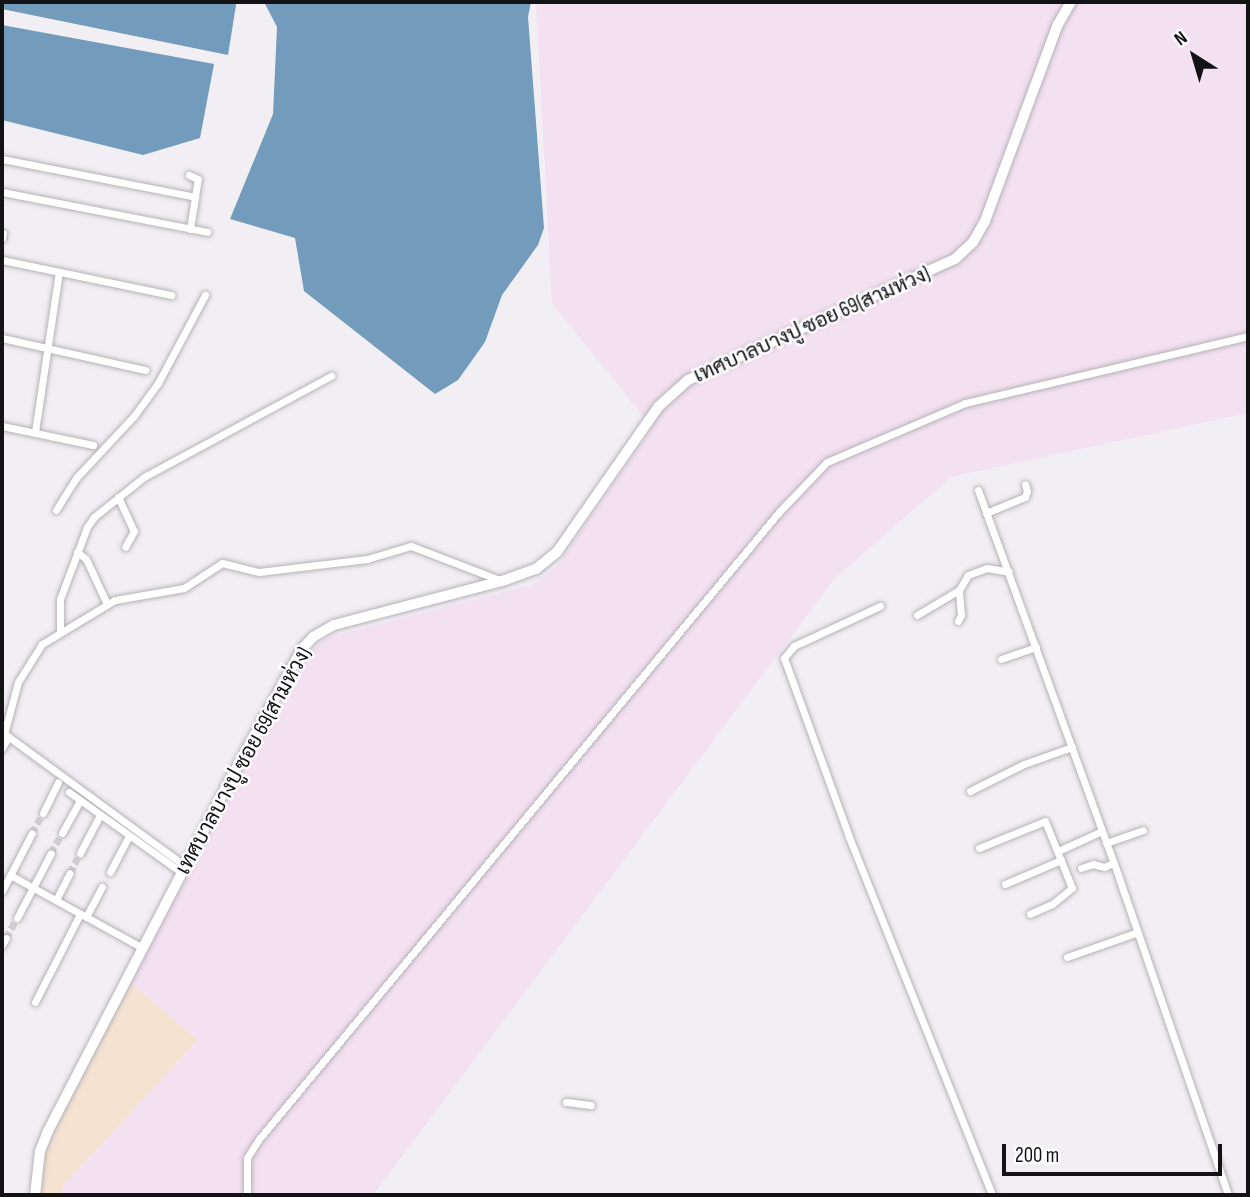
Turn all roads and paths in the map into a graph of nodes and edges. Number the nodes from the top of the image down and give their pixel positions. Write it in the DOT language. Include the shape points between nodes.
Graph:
graph roads {
  1 [pos="1071,2"];
  2 [pos="2,159"];
  3 [pos="189,175"];
  4 [pos="2,192"];
  5 [pos="195,197"];
  6 [pos="190,229"];
  7 [pos="207,232"];
  8 [pos="3,233"];
  9 [pos="2,238"];
  10 [pos="2,260"];
  11 [pos="59,272"];
  12 [pos="171,295"];
  13 [pos="205,295"];
  14 [pos="1248,336"];
  15 [pos="2,338"];
  16 [pos="48,347"];
  17 [pos="145,370"];
  18 [pos="331,376"];
  19 [pos="2,426"];
  20 [pos="35,432"];
  21 [pos="93,445"];
  22 [pos="1025,484"];
  23 [pos="978,490"];
  24 [pos="118,498"];
  25 [pos="56,510"];
  26 [pos="986,513"];
  27 [pos="125,547"];
  28 [pos="77,552"];
  29 [pos="1009,572"];
  30 [pos="502,581"];
  31 [pos="959,590"];
  32 [pos="107,604"];
  33 [pos="880,606"];
  34 [pos="917,615"];
  35 [pos="958,621"];
  36 [pos="60,632"];
  37 [pos="1036,647"];
  38 [pos="1001,659"];
  39 [pos="5,734"];
  40 [pos="1072,747"];
  41 [pos="2,748"];
  42 [pos="58,782"];
  43 [pos="970,791"];
  44 [pos="69,792"];
  45 [pos="80,801"];
  46 [pos="43,813"];
  47 [pos="100,816"];
  48 [pos="1143,830"];
  49 [pos="1102,831"];
  50 [pos="32,833"];
  51 [pos="62,833"];
  52 [pos="129,836"];
  53 [pos="1106,843"];
  54 [pos="979,848"];
  55 [pos="1058,851"];
  56 [pos="51,853"];
  57 [pos="80,853"];
  58 [pos="1061,860"];
  59 [pos="1114,863"];
  60 [pos="1082,868"];
  61 [pos="183,869"];
  62 [pos="110,872"];
  63 [pos="69,873"];
  64 [pos="10,875"];
  65 [pos="1005,884"];
  66 [pos="32,887"];
  67 [pos="102,887"];
  68 [pos="2,891"];
  69 [pos="55,900"];
  70 [pos="1030,914"];
  71 [pos="83,915"];
  72 [pos="17,918"];
  73 [pos="1138,932"];
  74 [pos="144,948"];
  75 [pos="1067,957"];
  76 [pos="35,1002"];
  77 [pos="566,1101"];
  78 [pos="591,1105"];
  79 [pos="247,1192"];
  80 [pos="35,1195"];
  81 [pos="992,1195"];
  82 [pos="1228,1195"];
  1 -- 30 [label="street, เทศบาลบางปู ซอย 69(สามห่วง)" via="1055,29 985,221 965,251 934,271 688,380 658,407 557,552 536,569"];
  2 -- 5 [label="street"];
  3 -- 5 [label="street" via="198,179"];
  4 -- 6 [label="street"];
  5 -- 6 [label="street"];
  6 -- 7 [label="street"];
  8 -- 9 [label="street"];
  10 -- 11 [label="street"];
  11 -- 12 [label="street"];
  11 -- 16 [label="street"];
  13 -- 25 [label="street" via="158,383 76,478"];
  14 -- 79 [label="street" via="965,403 834,457 819,469 259,1139 247,1158"];
  15 -- 16 [label="street"];
  16 -- 17 [label="street"];
  16 -- 20 [label="street"];
  18 -- 24 [label="street" via="144,477"];
  19 -- 20 [label="street"];
  20 -- 21 [label="street"];
  22 -- 26 [label="street" via="1025,497"];
  23 -- 26 [label="street"];
  24 -- 27 [label="street" via="134,531"];
  24 -- 28 [label="street" via="91,520"];
  26 -- 29 [label="street"];
  28 -- 32 [label="street" via="86,559"];
  28 -- 36 [label="street" via="58,604"];
  29 -- 31 [label="street" via="976,571 962,580"];
  29 -- 37 [label="street"];
  30 -- 32 [label="street" via="407,546 367,559 259,572 222,563 184,588"];
  30 -- 61 [label="street, เทศบาลบางปู ซอย 69(สามห่วง)" via="348,620 313,637 302,649"];
  31 -- 34 [label="street"];
  31 -- 35 [label="street"];
  32 -- 36 [label="street"];
  33 -- 81 [label="street" via="794,646 784,658 849,837"];
  36 -- 39 [label="street" via="37,649 18,682"];
  37 -- 38 [label="street"];
  37 -- 40 [label="street"];
  39 -- 41 [label="street"];
  39 -- 61 [label="street"];
  40 -- 43 [label="street"];
  40 -- 49 [label="street"];
  42 -- 46 [label="street"];
  44 -- 45 [label="street"];
  45 -- 47 [label="street"];
  45 -- 51 [label="street"];
  47 -- 52 [label="street"];
  47 -- 57 [label="street"];
  48 -- 53 [label="street"];
  49 -- 53 [label="street"];
  49 -- 55 [label="street"];
  50 -- 64 [label="street"];
  52 -- 61 [label="street"];
  52 -- 62 [label="street"];
  53 -- 59 [label="street"];
  54 -- 55 [label="street" via="1045,821"];
  55 -- 58 [label="street"];
  56 -- 66 [label="street"];
  58 -- 65 [label="street"];
  58 -- 70 [label="street" via="1071,891"];
  59 -- 60 [label="street"];
  59 -- 73 [label="street"];
  61 -- 74 [label="street, เทศบาลบางปู ซอย 69(สามห่วง)"];
  63 -- 69 [label="street"];
  64 -- 66 [label="street"];
  64 -- 68 [label="street"];
  66 -- 69 [label="street"];
  66 -- 72 [label="street"];
  67 -- 71 [label="street"];
  69 -- 71 [label="street"];
  71 -- 74 [label="street"];
  71 -- 76 [label="street"];
  73 -- 75 [label="street"];
  73 -- 82 [label="street"];
  74 -- 80 [label="street, เทศบาลบางปู ซอย 69(สามห่วง)" via="48,1131 40,1150"];
  77 -- 78 [label="street"];
}
